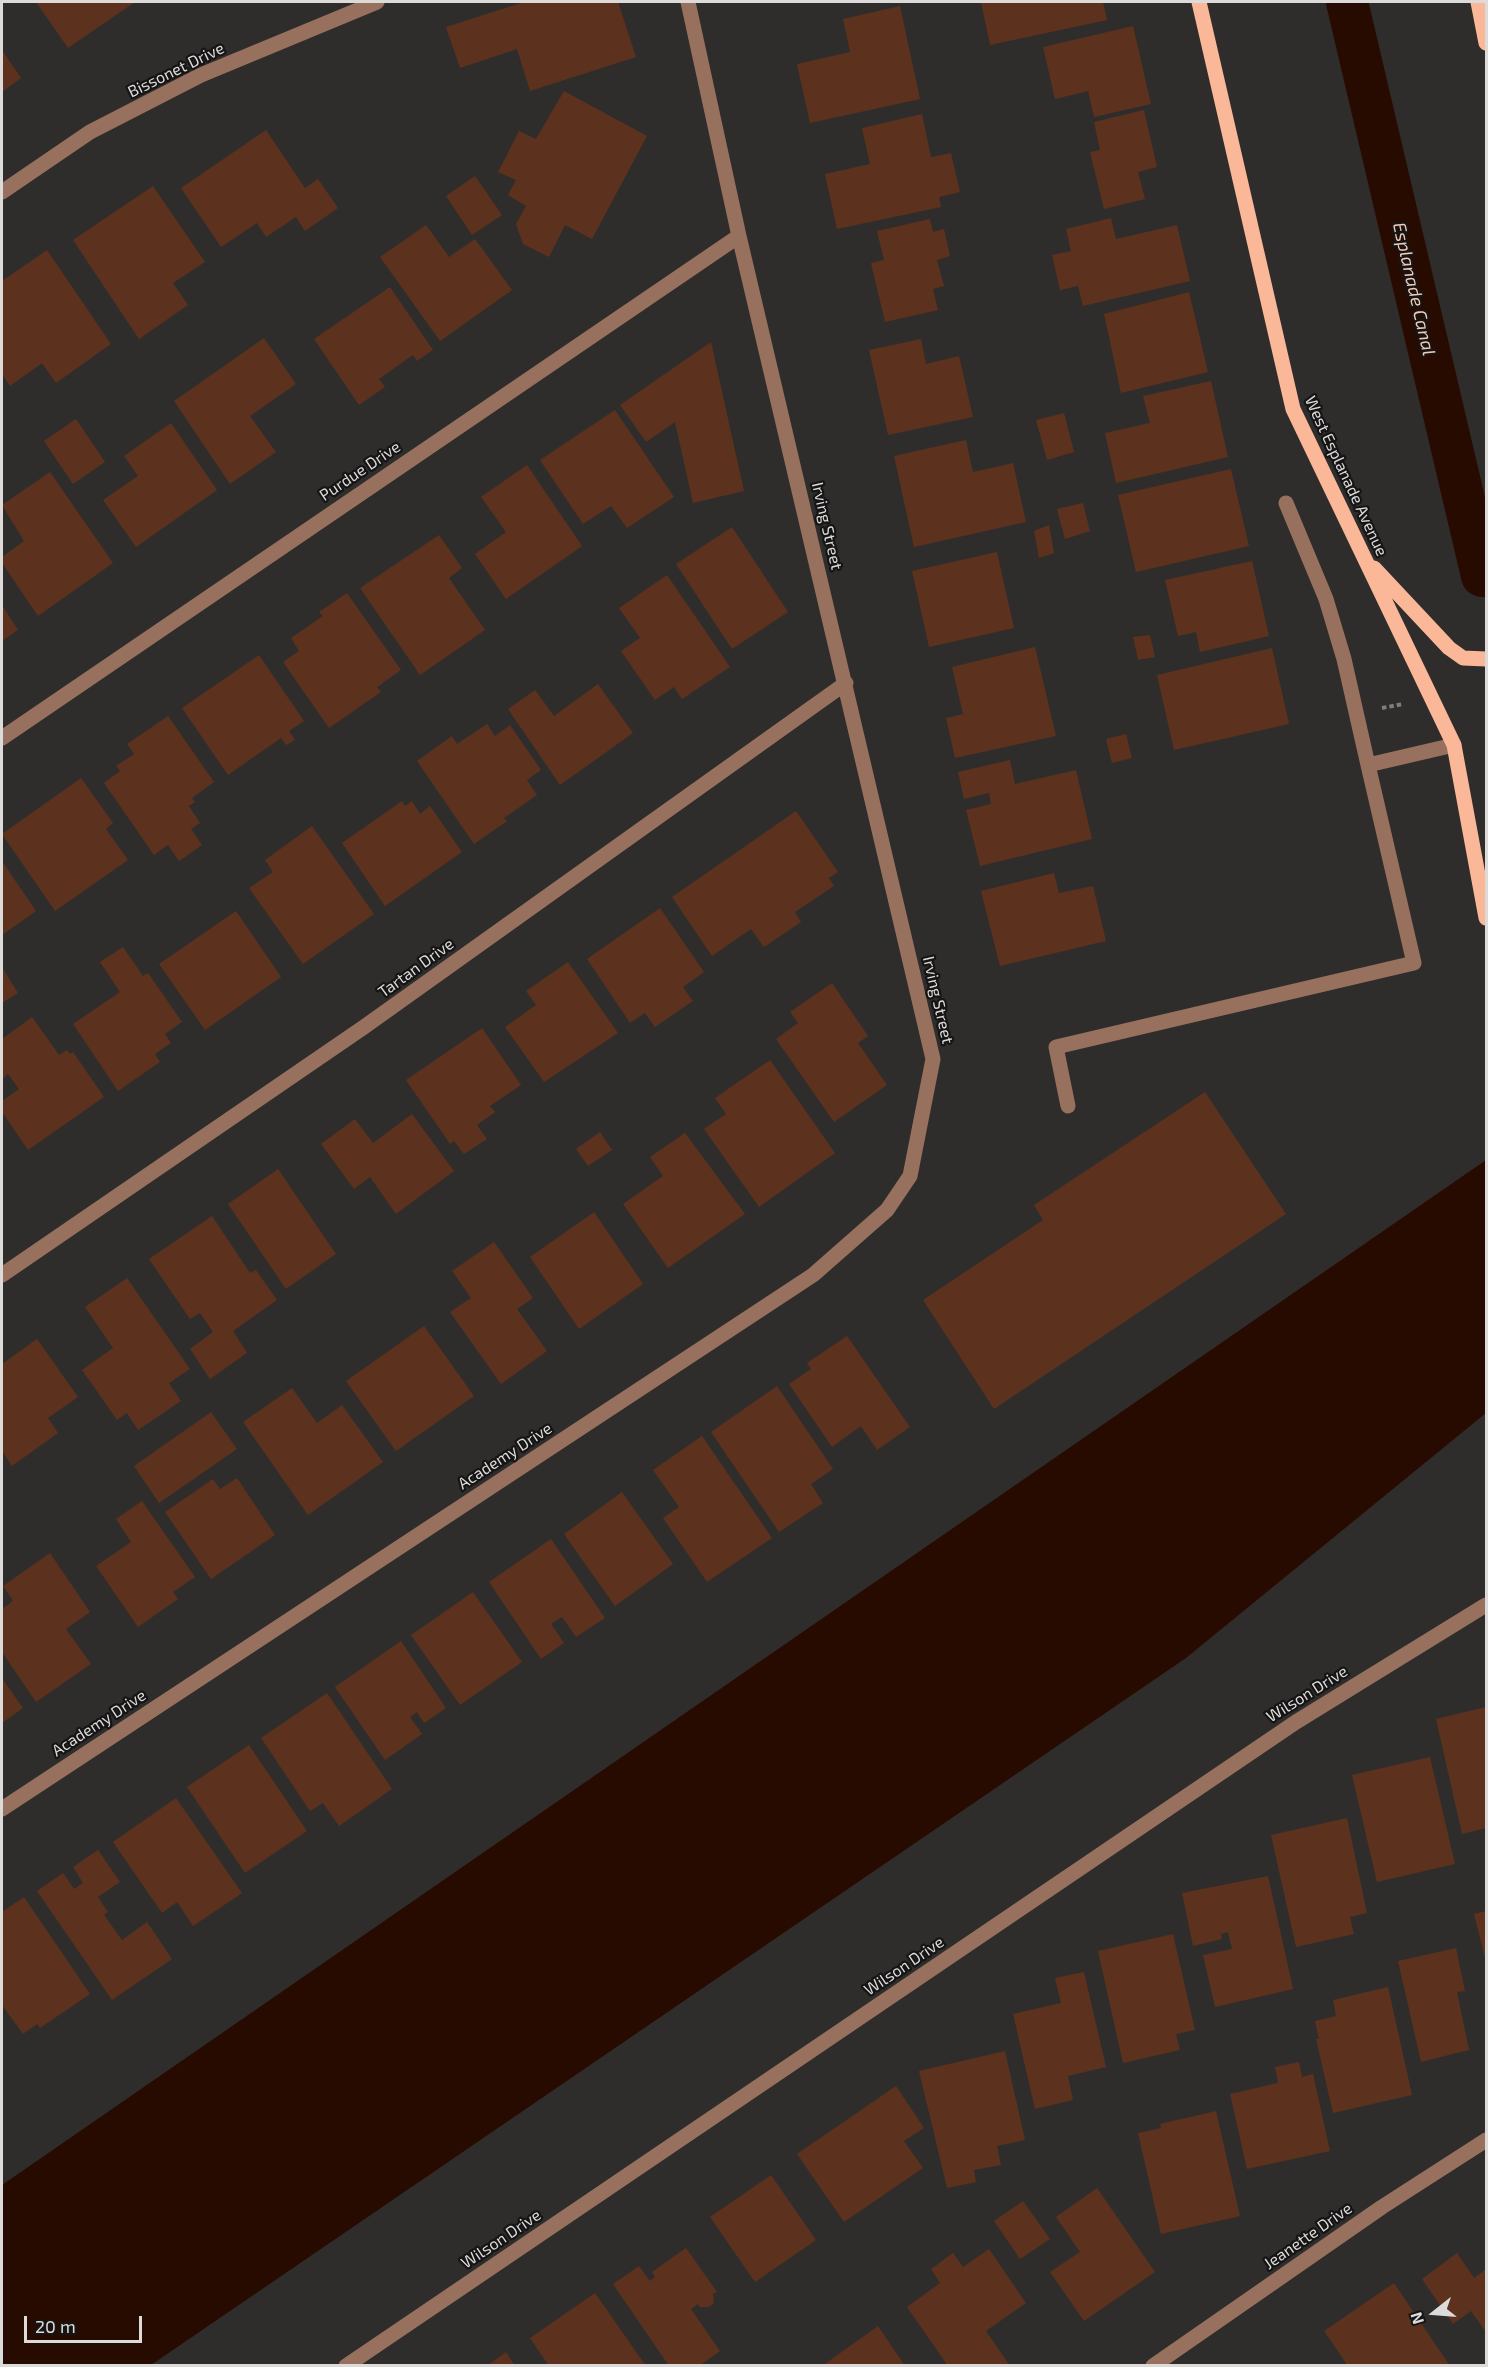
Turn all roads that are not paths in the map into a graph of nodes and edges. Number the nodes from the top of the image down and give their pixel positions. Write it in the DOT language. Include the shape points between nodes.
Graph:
graph roads {
  1 [pos="377,2"];
  2 [pos="688,2"];
  3 [pos="1199,2"];
  4 [pos="1478,2"];
  5 [pos="1486,43"];
  6 [pos="2,192"];
  7 [pos="739,236"];
  8 [pos="1286,503"];
  9 [pos="1364,557"];
  10 [pos="1486,659"];
  11 [pos="846,683"];
  12 [pos="2,738"];
  13 [pos="1454,745"];
  14 [pos="1368,765"];
  15 [pos="1486,918"];
  16 [pos="933,1059"];
  17 [pos="1068,1106"];
  18 [pos="2,1275"];
  19 [pos="1486,1605"];
  20 [pos="2,1809"];
  21 [pos="1486,2140"];
  22 [pos="346,2366"];
  23 [pos="1152,2366"];
  1 -- 6 [label="street, Bissonet Drive" via="201,75 90,132"];
  2 -- 7 [label="street, Irving Street"];
  3 -- 9 [label="main road, West Esplanade Avenue" via="1293,409"];
  4 -- 5 [label="main road"];
  7 -- 11 [label="street, Irving Street"];
  7 -- 12 [label="street, Purdue Drive"];
  8 -- 14 [label="street" via="1326,599"];
  9 -- 10 [label="main road" via="1449,648 1463,658"];
  9 -- 13 [label="main road, West Esplanade Avenue"];
  11 -- 16 [label="street, Irving Street"];
  11 -- 18 [label="street, Tartan Drive" via="364,1028"];
  13 -- 14 [label="street"];
  13 -- 15 [label="main road, West Esplanade Avenue"];
  14 -- 17 [label="street" via="1414,963 1056,1047"];
  16 -- 20 [label="street, Academy Drive" via="910,1176 887,1210 813,1275"];
  19 -- 22 [label="street, Wilson Drive" via="1296,1722"];
  21 -- 23 [label="street, Jeanette Drive"];
}
